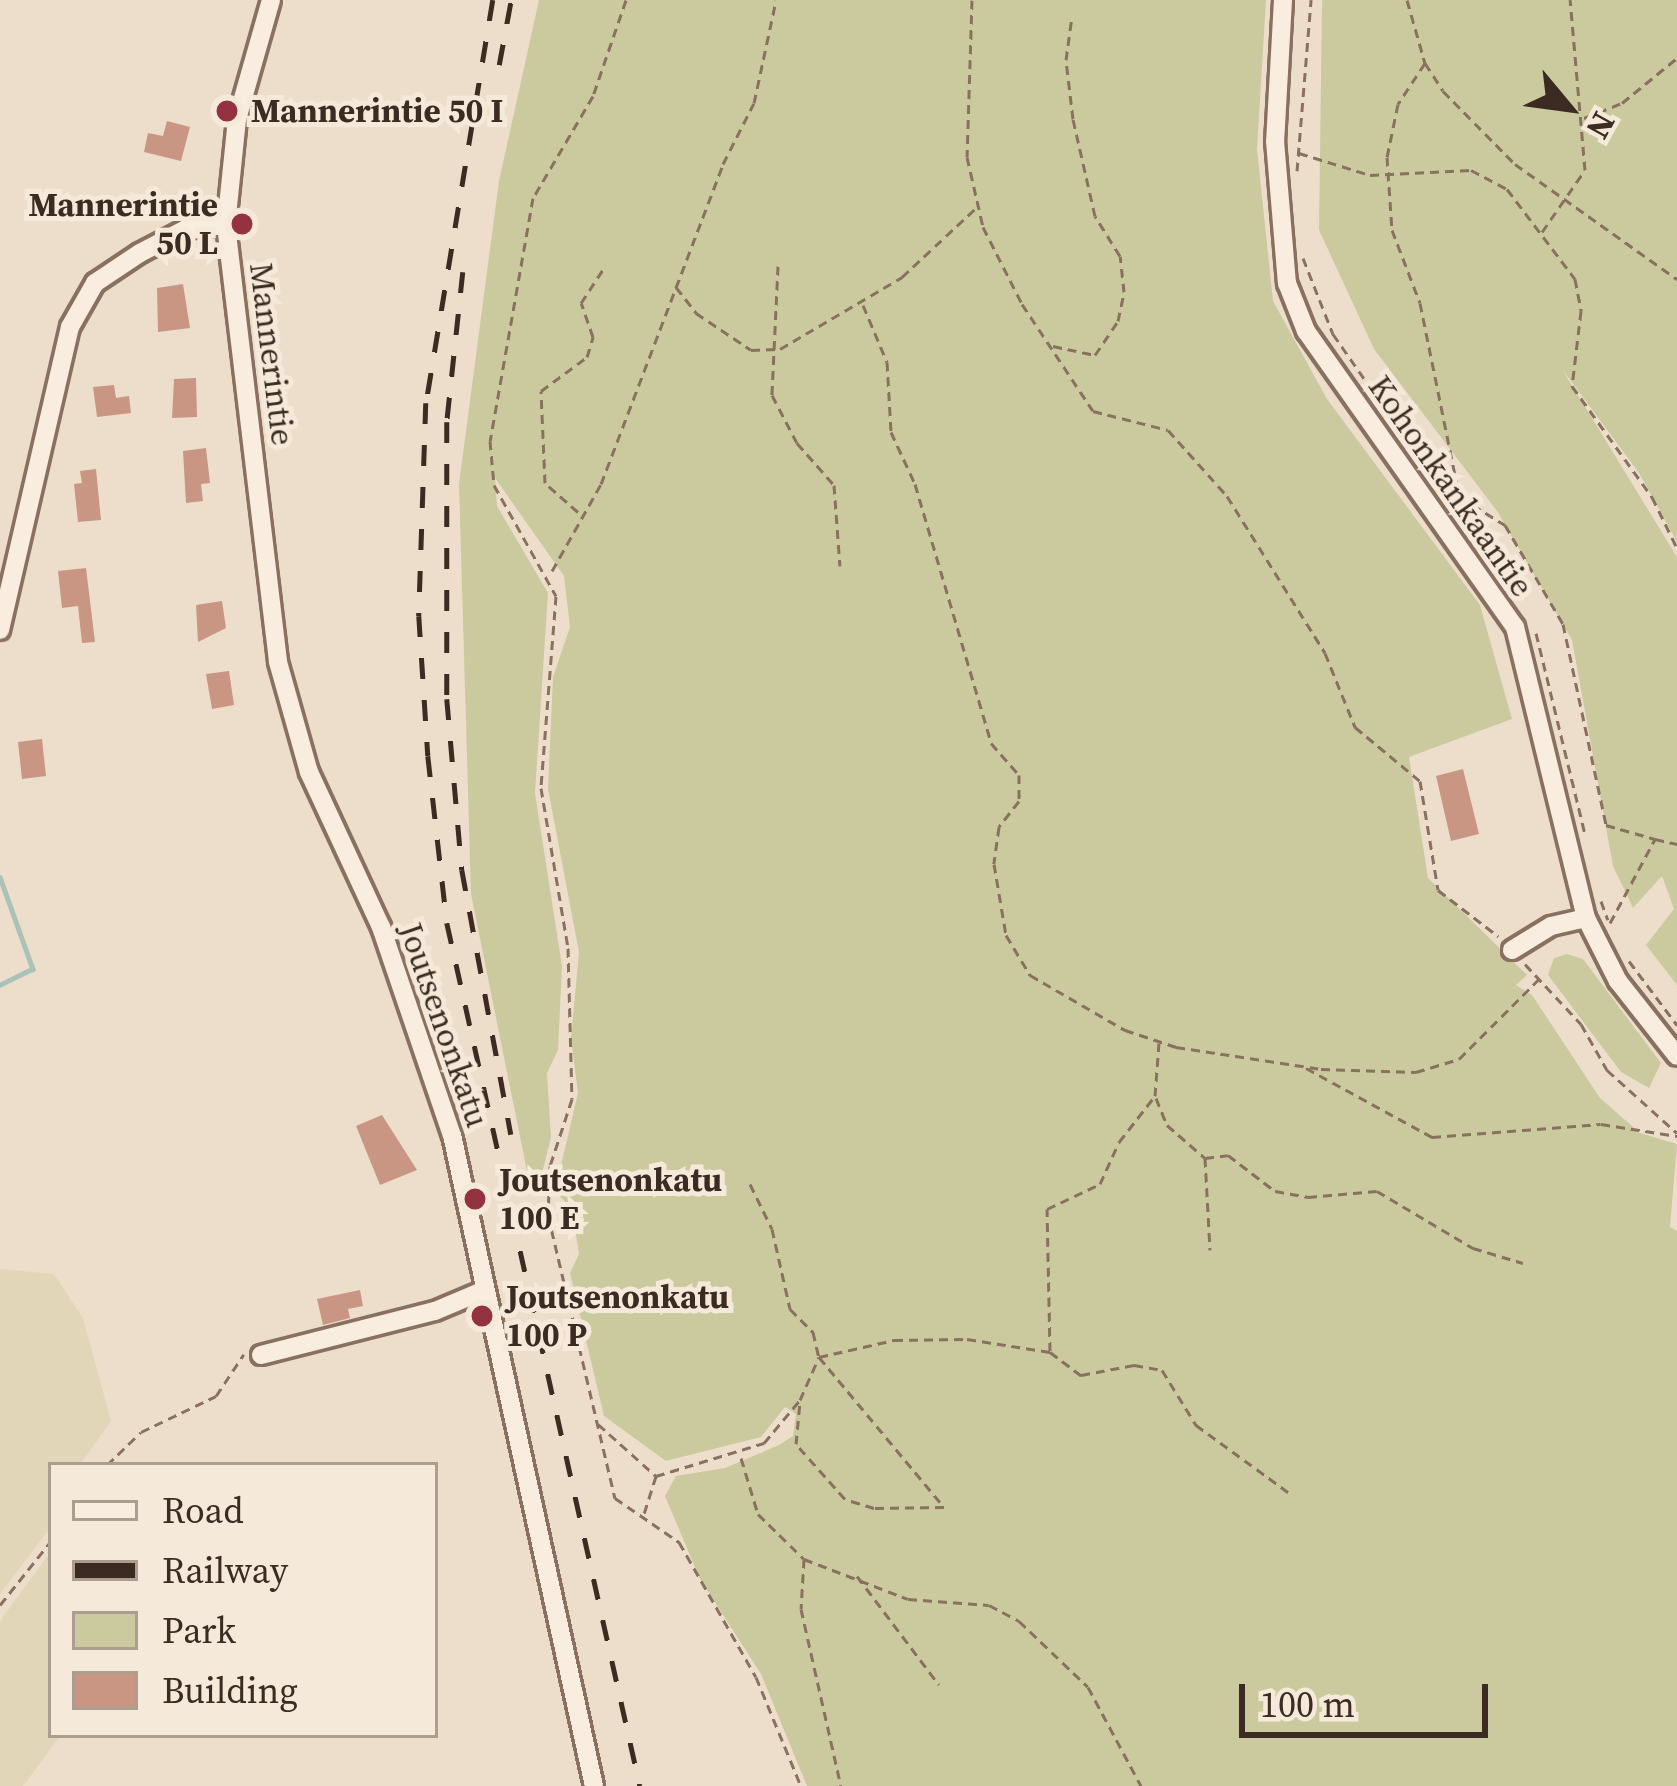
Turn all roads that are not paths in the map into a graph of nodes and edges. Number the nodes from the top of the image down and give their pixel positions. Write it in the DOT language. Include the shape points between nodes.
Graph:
graph roads {
  1 [pos="271,0"];
  2 [pos="1283,0"];
  3 [pos="226,225"];
  4 [pos="0,630"];
  5 [pos="291,718"];
  6 [pos="1586,918"];
  7 [pos="1512,950"];
  8 [pos="1677,1056"];
  9 [pos="484,1290"];
  10 [pos="261,1355"];
  11 [pos="593,1786"];
  1 -- 3 [label="street, Mannerintie" via="242,99"];
  2 -- 6 [label="street, Kohonkankaantie" via="1275,141 1287,283 1306,331 1514,627 1534,679"];
  3 -- 4 [label="street" via="186,229 140,253 95,283 70,327"];
  3 -- 5 [label="street, Mannerintie"];
  5 -- 9 [label="street, Joutsenonkatu" via="403,983 452,1135"];
  6 -- 7 [label="street" via="1551,926"];
  6 -- 8 [label="street, Kohonkankaantie" via="1618,981"];
  9 -- 10 [label="street" via="435,1311"];
  9 -- 11 [label="street, Joutsenonkatu"];
}
